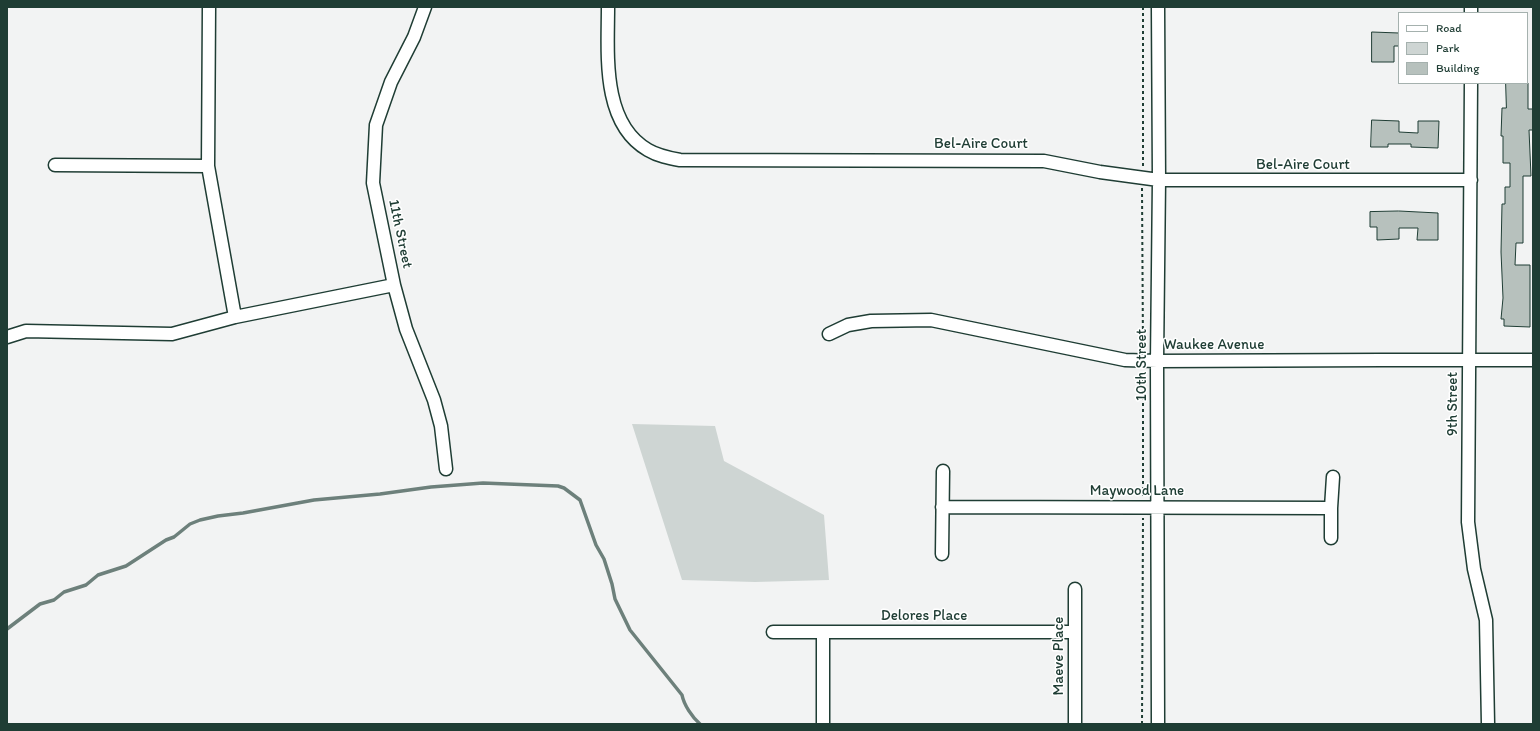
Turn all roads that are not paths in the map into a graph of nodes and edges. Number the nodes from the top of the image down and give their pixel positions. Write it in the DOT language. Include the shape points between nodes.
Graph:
graph roads {
  1 [pos="209,7"];
  2 [pos="425,7"];
  3 [pos="608,7"];
  4 [pos="1158,7"];
  5 [pos="1471,84"];
  6 [pos="56,165"];
  7 [pos="208,166"];
  8 [pos="1159,180"];
  9 [pos="1470,180"];
  10 [pos="394,285"];
  11 [pos="235,317"];
  12 [pos="829,334"];
  13 [pos="7,338"];
  14 [pos="1469,360"];
  15 [pos="1533,360"];
  16 [pos="1157,361"];
  17 [pos="446,469"];
  18 [pos="943,471"];
  19 [pos="1332,477"];
  20 [pos="942,507"];
  21 [pos="1158,507"];
  22 [pos="1331,508"];
  23 [pos="1331,538"];
  24 [pos="942,554"];
  25 [pos="1075,589"];
  26 [pos="773,632"];
  27 [pos="823,632"];
  28 [pos="1075,632"];
  29 [pos="823,724"];
  30 [pos="1075,724"];
  31 [pos="1158,724"];
  32 [pos="1488,724"];
  1 -- 7 [label="street"];
  2 -- 10 [label="street, 11th Street" via="414,37 391,82 376,125 373,183"];
  3 -- 8 [label="street, Bel-Aire Court" via="608,69 613,106 632,137 647,150 661,156 680,160 1044,160 1100,172"];
  4 -- 8 [label="street, 10th Street"];
  5 -- 9 [label="street, 9th Street"];
  6 -- 7 [label="street"];
  7 -- 11 [label="street"];
  8 -- 9 [label="street, Bel-Aire Court"];
  8 -- 16 [label="street, 10th Street"];
  9 -- 14 [label="street, 9th Street"];
  10 -- 11 [label="street"];
  10 -- 17 [label="street, 11th Street" via="406,329 434,400"];
  11 -- 13 [label="street" via="172,334 26,331"];
  12 -- 16 [label="street, Waukee Avenue" via="848,325 871,321 931,320 1125,360"];
  14 -- 15 [label="street, Waukee Avenue"];
  14 -- 16 [label="street, Waukee Avenue"];
  14 -- 32 [label="street, 9th Street" via="1468,522 1474,569 1486,620"];
  16 -- 21 [label="street, 10th Street"];
  18 -- 20 [label="street"];
  19 -- 22 [label="street"];
  20 -- 21 [label="street, Maywood Lane"];
  20 -- 24 [label="street"];
  21 -- 22 [label="street, Maywood Lane"];
  21 -- 31 [label="street, 10th Street"];
  22 -- 23 [label="street"];
  25 -- 28 [label="street, Maeve Place"];
  26 -- 27 [label="street, Delores Place"];
  27 -- 28 [label="street, Delores Place"];
  27 -- 29 [label="street"];
  28 -- 30 [label="street, Maeve Place"];
}
